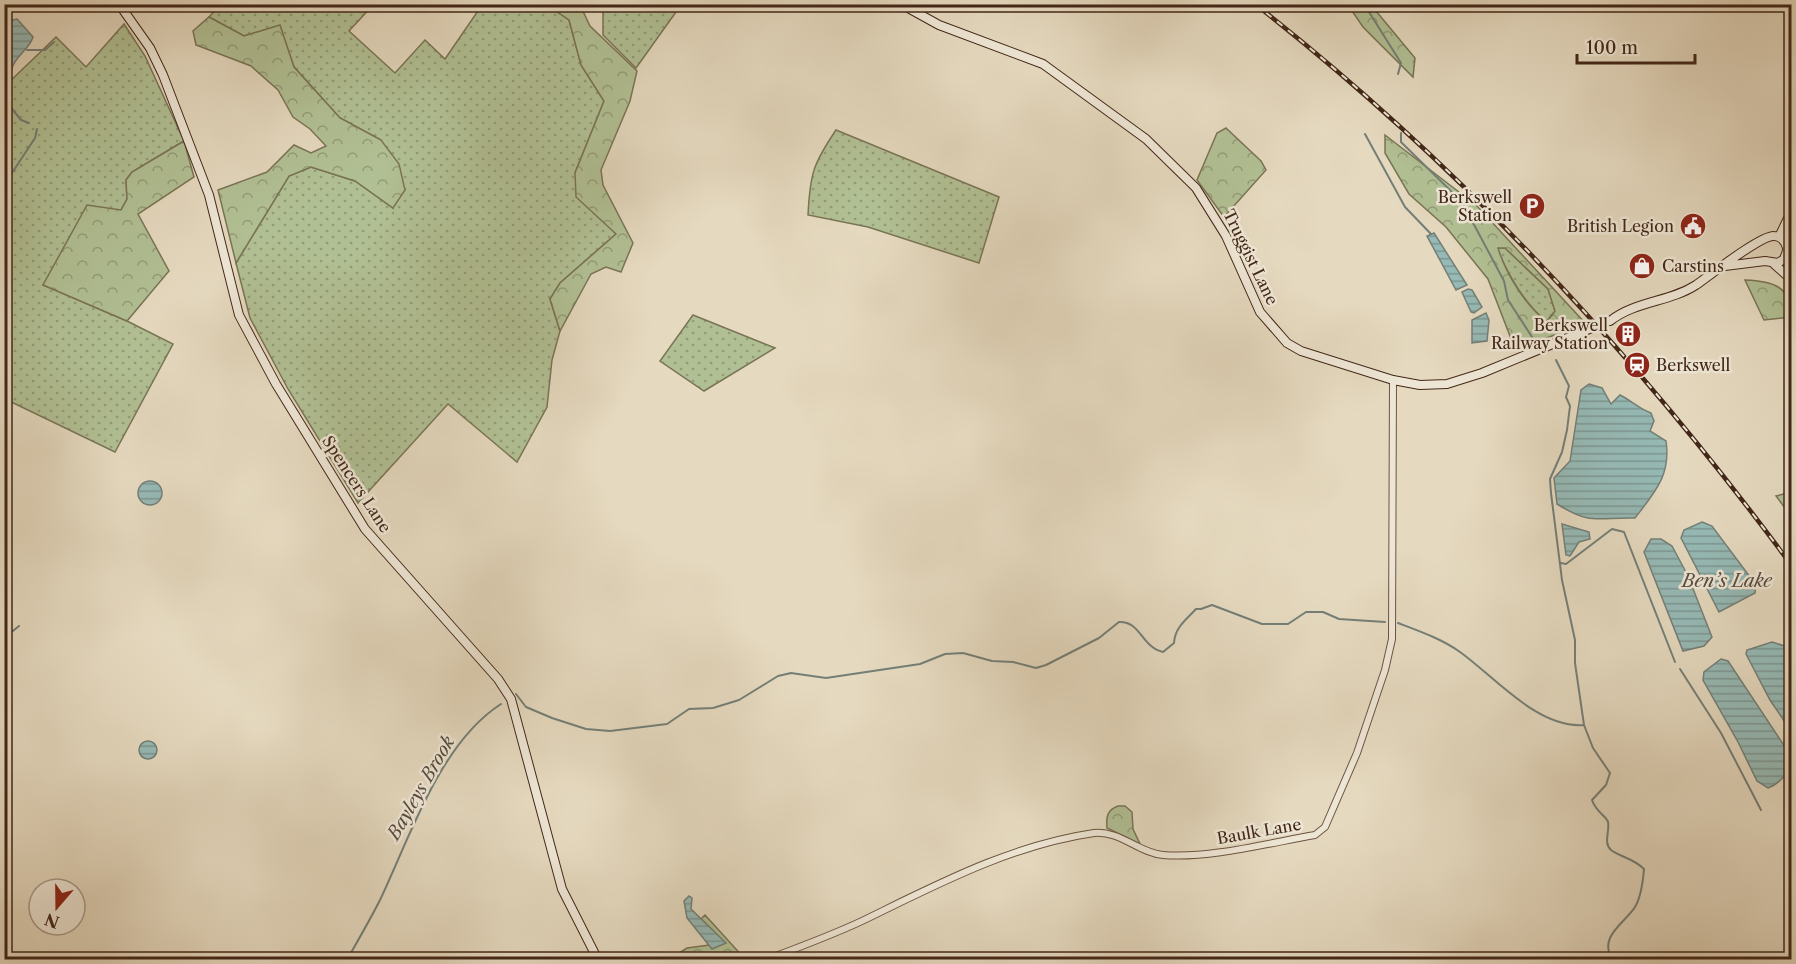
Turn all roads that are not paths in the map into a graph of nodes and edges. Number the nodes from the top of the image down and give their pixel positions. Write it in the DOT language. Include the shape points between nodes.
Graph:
graph roads {
  1 [pos="119,4"];
  2 [pos="900,4"];
  3 [pos="1791,210"];
  4 [pos="1779,237"];
  5 [pos="1761,242"];
  6 [pos="1787,251"];
  7 [pos="1765,261"];
  8 [pos="1774,264"];
  9 [pos="1791,265"];
  10 [pos="1721,267"];
  11 [pos="1791,280"];
  12 [pos="1610,321"];
  13 [pos="1594,327"];
  14 [pos="1393,380"];
  15 [pos="598,960"];
  16 [pos="765,960"];
  1 -- 15 [label="street, Spencers Lane" via="150,48 163,75 209,195 239,315 276,384 365,529 498,679 511,699 562,889"];
  2 -- 14 [label="street, Truggist Lane" via="939,25 1043,64 1120,119 1196,188 1226,236 1260,312 1287,343"];
  3 -- 4 [label="street"];
  4 -- 5 [label="street" via="1771,236"];
  4 -- 6 [label="street"];
  5 -- 7 [label="street" via="1759,251"];
  5 -- 10 [label="street"];
  6 -- 8 [label="street" via="1784,259"];
  6 -- 9 [label="street"];
  7 -- 8 [label="street"];
  7 -- 10 [label="street"];
  8 -- 11 [label="street"];
  10 -- 12 [label="street" via="1685,291 1620,313"];
  13 -- 14 [label="street, Truggist Lane" via="1447,384"];
  14 -- 16 [label="street, Baulk Lane" via="1392,639 1357,753 1325,827 1315,835 1183,856 1160,855 1107,834 1079,836 965,871 860,922"];
}
